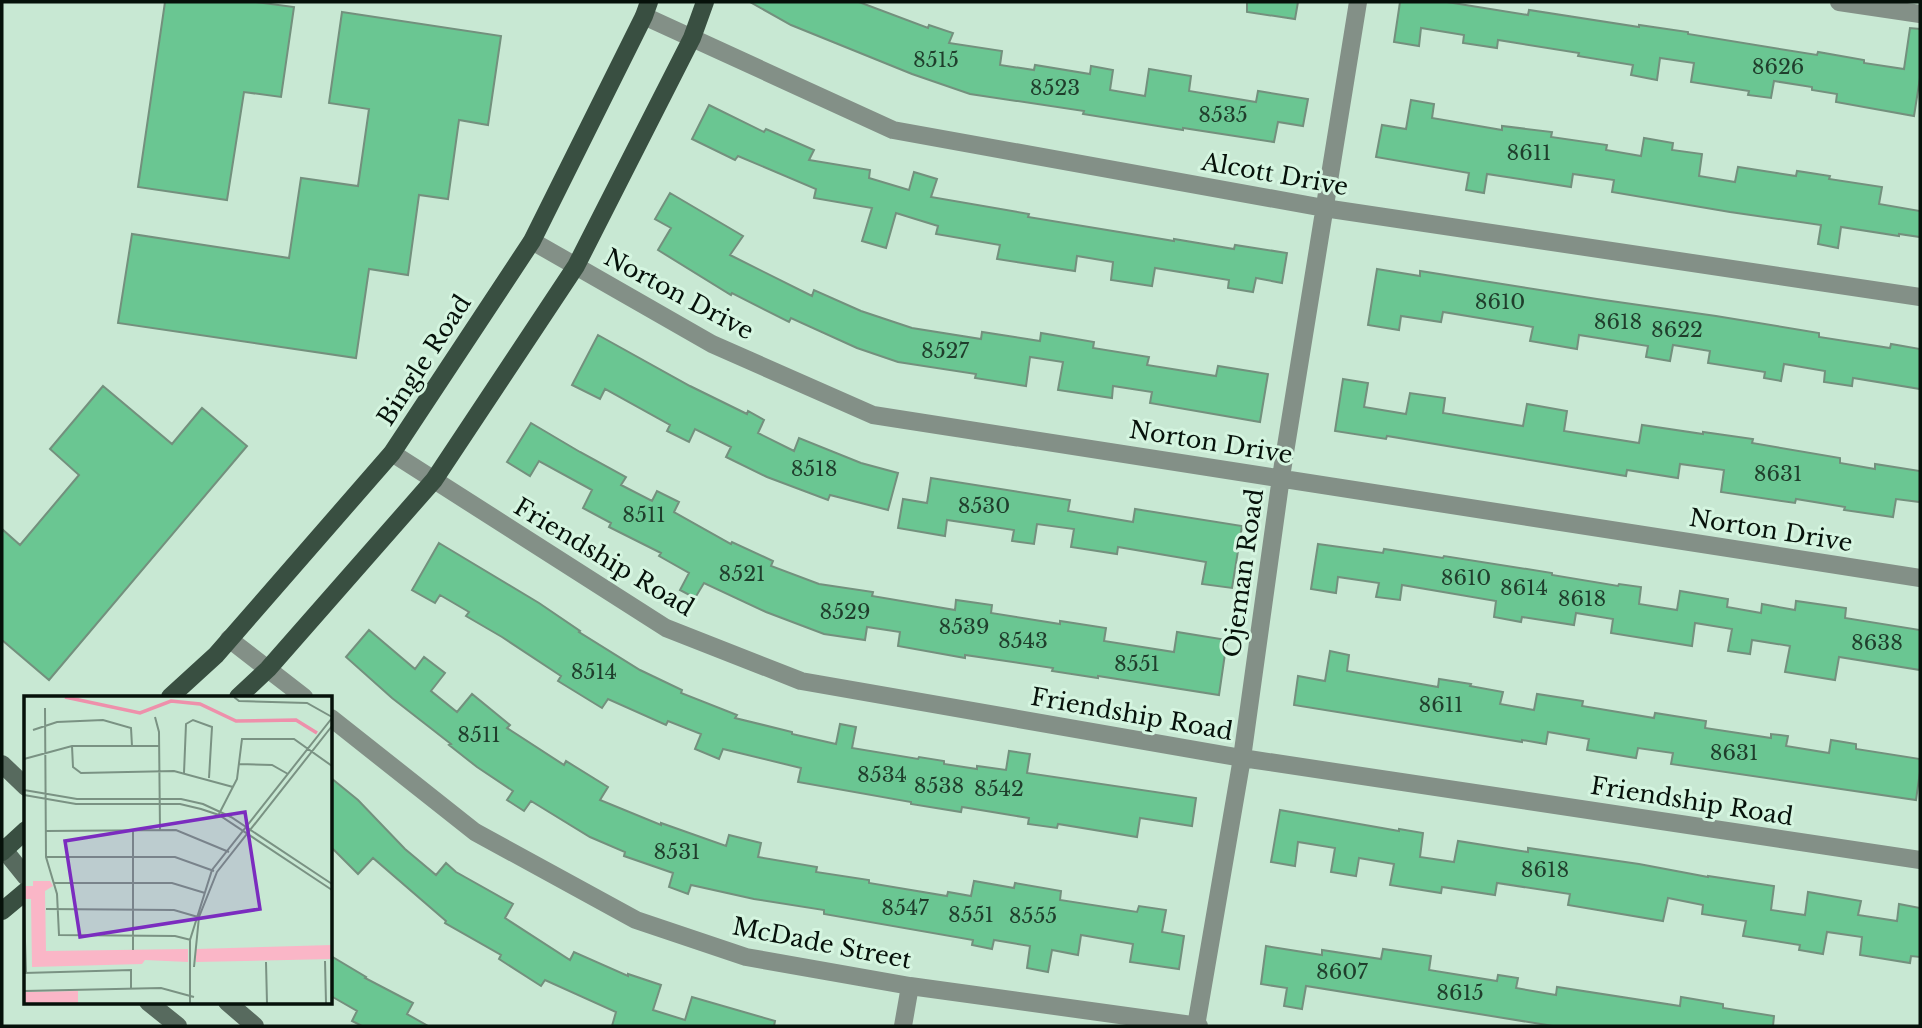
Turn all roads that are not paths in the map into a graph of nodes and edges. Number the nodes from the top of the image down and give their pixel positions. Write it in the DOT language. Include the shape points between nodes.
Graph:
graph roads {
  1 [pos="705,2"];
  2 [pos="1358,2"];
  3 [pos="1839,2"];
  4 [pos="647,9"];
  5 [pos="1920,14"];
  6 [pos="692,38"];
  7 [pos="1324,208"];
  8 [pos="532,241"];
  9 [pos="576,266"];
  10 [pos="1920,297"];
  11 [pos="392,453"];
  12 [pos="1281,477"];
  13 [pos="434,480"];
  14 [pos="1920,578"];
  15 [pos="229,639"];
  16 [pos="268,669"];
  17 [pos="171,696"];
  18 [pos="239,696"];
  19 [pos="303,696"];
  20 [pos="332,719"];
  21 [pos="1242,758"];
  22 [pos="2,764"];
  23 [pos="24,785"];
  24 [pos="24,832"];
  25 [pos="3,850"];
  26 [pos="1920,860"];
  27 [pos="24,875"];
  28 [pos="24,893"];
  29 [pos="2,911"];
  30 [pos="910,986"];
  31 [pos="150,1004"];
  32 [pos="229,1004"];
  33 [pos="177,1026"];
  34 [pos="255,1026"];
  35 [pos="903,1026"];
  36 [pos="1197,1026"];
  1 -- 6 [label="main road"];
  2 -- 7 [label="street, Ojeman Road"];
  3 -- 5 [label="street"];
  4 -- 6 [label="street, Alcott Drive"];
  4 -- 8 [label="main road, Bingle Road"];
  6 -- 7 [label="street, Alcott Drive" via="893,130"];
  6 -- 9 [label="main road"];
  7 -- 10 [label="street, Alcott Drive"];
  7 -- 12 [label="street, Ojeman Road"];
  8 -- 9 [label="street, Norton Drive"];
  8 -- 11 [label="main road, Bingle Road"];
  9 -- 12 [label="street, Norton Drive" via="712,344 873,415"];
  9 -- 13 [label="main road"];
  11 -- 13 [label="street, Friendship Road"];
  11 -- 15 [label="main road, Bingle Road"];
  12 -- 14 [label="street, Norton Drive"];
  12 -- 21 [label="street, Ojeman Road"];
  13 -- 16 [label="main road"];
  13 -- 21 [label="street, Friendship Road" via="666,628 801,681"];
  15 -- 16 [label="street"];
  15 -- 17 [label="main road, Bingle Road"];
  16 -- 18 [label="main road"];
  16 -- 19 [label="street"];
  20 -- 30 [label="street, McDade Street" via="475,832 636,920 746,957"];
  21 -- 26 [label="street, Friendship Road"];
  21 -- 36 [label="street, Ojeman Road"];
  22 -- 23 [label="main road"];
  24 -- 25 [label="main road"];
  25 -- 27 [label="main road"];
  28 -- 29 [label="main road"];
  30 -- 35 [label="street"];
  30 -- 36 [label="street, McDade Street"];
  31 -- 33 [label="main road"];
  32 -- 34 [label="main road"];
}
